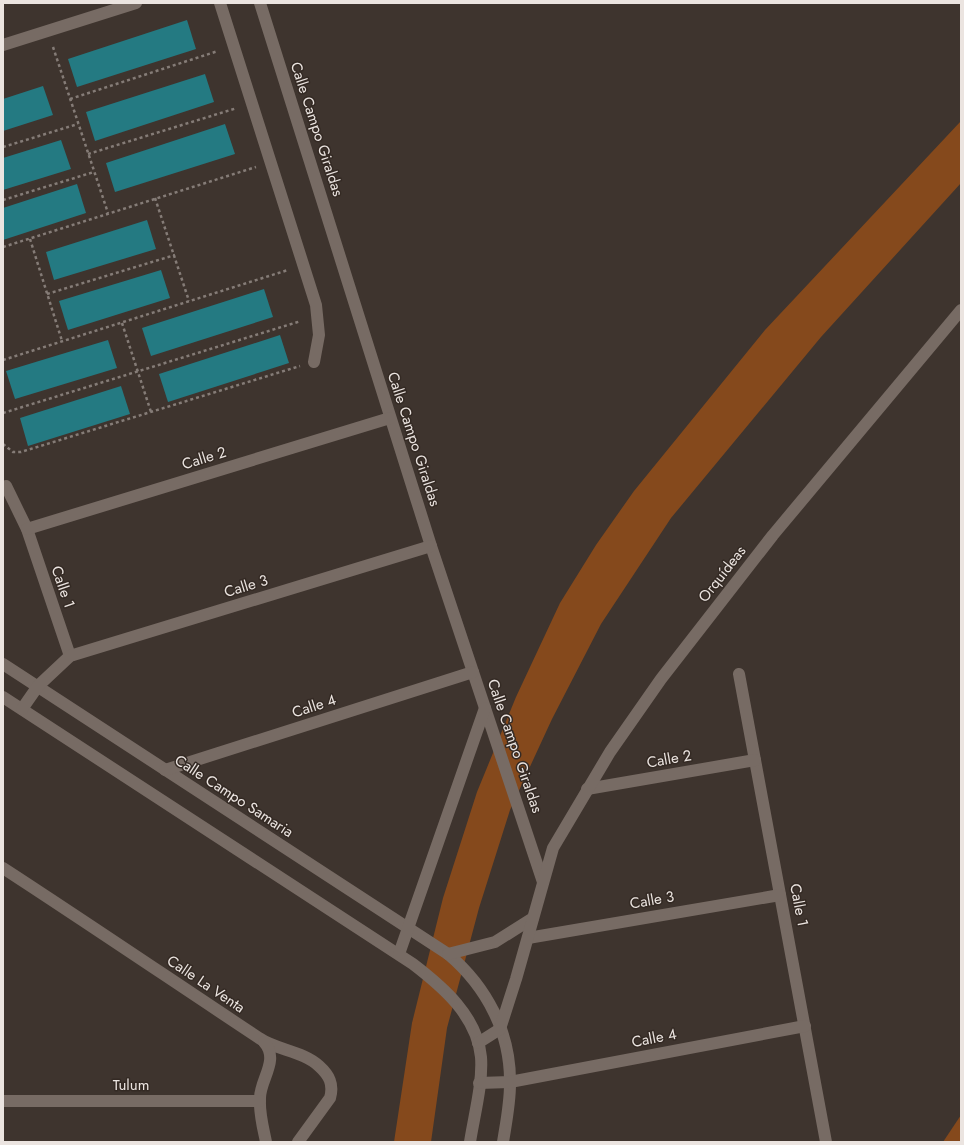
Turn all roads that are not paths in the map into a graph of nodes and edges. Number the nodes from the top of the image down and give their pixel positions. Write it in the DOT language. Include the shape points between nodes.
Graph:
graph roads {
  1 [pos="136,3"];
  2 [pos="220,3"];
  3 [pos="260,3"];
  4 [pos="3,45"];
  5 [pos="961,310"];
  6 [pos="314,362"];
  7 [pos="390,418"];
  8 [pos="6,486"];
  9 [pos="27,529"];
  10 [pos="431,546"];
  11 [pos="70,656"];
  12 [pos="3,664"];
  13 [pos="473,672"];
  14 [pos="739,674"];
  15 [pos="38,686"];
  16 [pos="3,697"];
  17 [pos="485,708"];
  18 [pos="22,709"];
  19 [pos="755,760"];
  20 [pos="165,770"];
  21 [pos="587,789"];
  22 [pos="3,868"];
  23 [pos="543,882"];
  24 [pos="780,895"];
  25 [pos="533,918"];
  26 [pos="409,928"];
  27 [pos="528,938"];
  28 [pos="399,954"];
  29 [pos="448,954"];
  30 [pos="805,1026"];
  31 [pos="500,1029"];
  32 [pos="264,1042"];
  33 [pos="478,1043"];
  34 [pos="510,1082"];
  35 [pos="479,1083"];
  36 [pos="3,1101"];
  37 [pos="260,1101"];
  38 [pos="266,1142"];
  39 [pos="298,1142"];
  40 [pos="470,1142"];
  41 [pos="503,1142"];
  42 [pos="826,1142"];
  1 -- 4 [label="street"];
  2 -- 6 [label="street" via="318,316 319,335"];
  3 -- 7 [label="street, Calle Campo Giraldas"];
  5 -- 21 [label="street, Orquídeas" via="773,536 665,673"];
  7 -- 9 [label="street, Calle 2"];
  7 -- 10 [label="street, Calle Campo Giraldas"];
  8 -- 9 [label="street, Calle 1"];
  9 -- 11 [label="street, Calle 1"];
  10 -- 11 [label="street, Calle 3"];
  10 -- 13 [label="street, Calle Campo Giraldas"];
  11 -- 15 [label="street"];
  12 -- 15 [label="street, Calle Campo Samaria"];
  13 -- 17 [label="street, Calle Campo Giraldas"];
  13 -- 20 [label="street, Calle 4"];
  14 -- 19 [label="street, Calle 1"];
  15 -- 18 [label="street"];
  15 -- 20 [label="street, Calle Campo Samaria"];
  16 -- 18 [label="street"];
  17 -- 23 [label="street, Calle Campo Giraldas"];
  17 -- 26 [label="street"];
  18 -- 28 [label="street"];
  19 -- 21 [label="street, Calle 2"];
  19 -- 24 [label="street, Calle 1"];
  20 -- 26 [label="street, Calle Campo Samaria"];
  21 -- 23 [label="street, Orquídeas" via="553,848"];
  22 -- 32 [label="street, Calle La Venta"];
  23 -- 25 [label="street, Orquídeas"];
  24 -- 27 [label="street, Calle 3"];
  24 -- 30 [label="street, Calle 1"];
  25 -- 27 [label="street, Orquídeas"];
  25 -- 29 [label="street" via="495,942"];
  26 -- 28 [label="street"];
  26 -- 29 [label="street, Calle Campo Samaria"];
  27 -- 31 [label="street, Orquídeas"];
  28 -- 33 [label="street" via="430,976 462,1010"];
  29 -- 31 [label="street, Calle Campo Samaria" via="476,982 495,1011"];
  30 -- 34 [label="street, Calle 4"];
  30 -- 42 [label="street, Calle 1"];
  31 -- 33 [label="street"];
  31 -- 34 [label="street, Calle Campo Samaria" via="508,1059"];
  32 -- 37 [label="street" via="268,1046 271,1058 262,1085"];
  32 -- 39 [label="street, Calle La Venta" via="317,1064 331,1080 330,1098"];
  33 -- 35 [label="street" via="481,1058"];
  34 -- 35 [label="street, Calle 4"];
  34 -- 41 [label="street, Calle Campo Samaria"];
  35 -- 40 [label="street"];
  36 -- 37 [label="street, Tulum"];
  37 -- 38 [label="street"];
}
